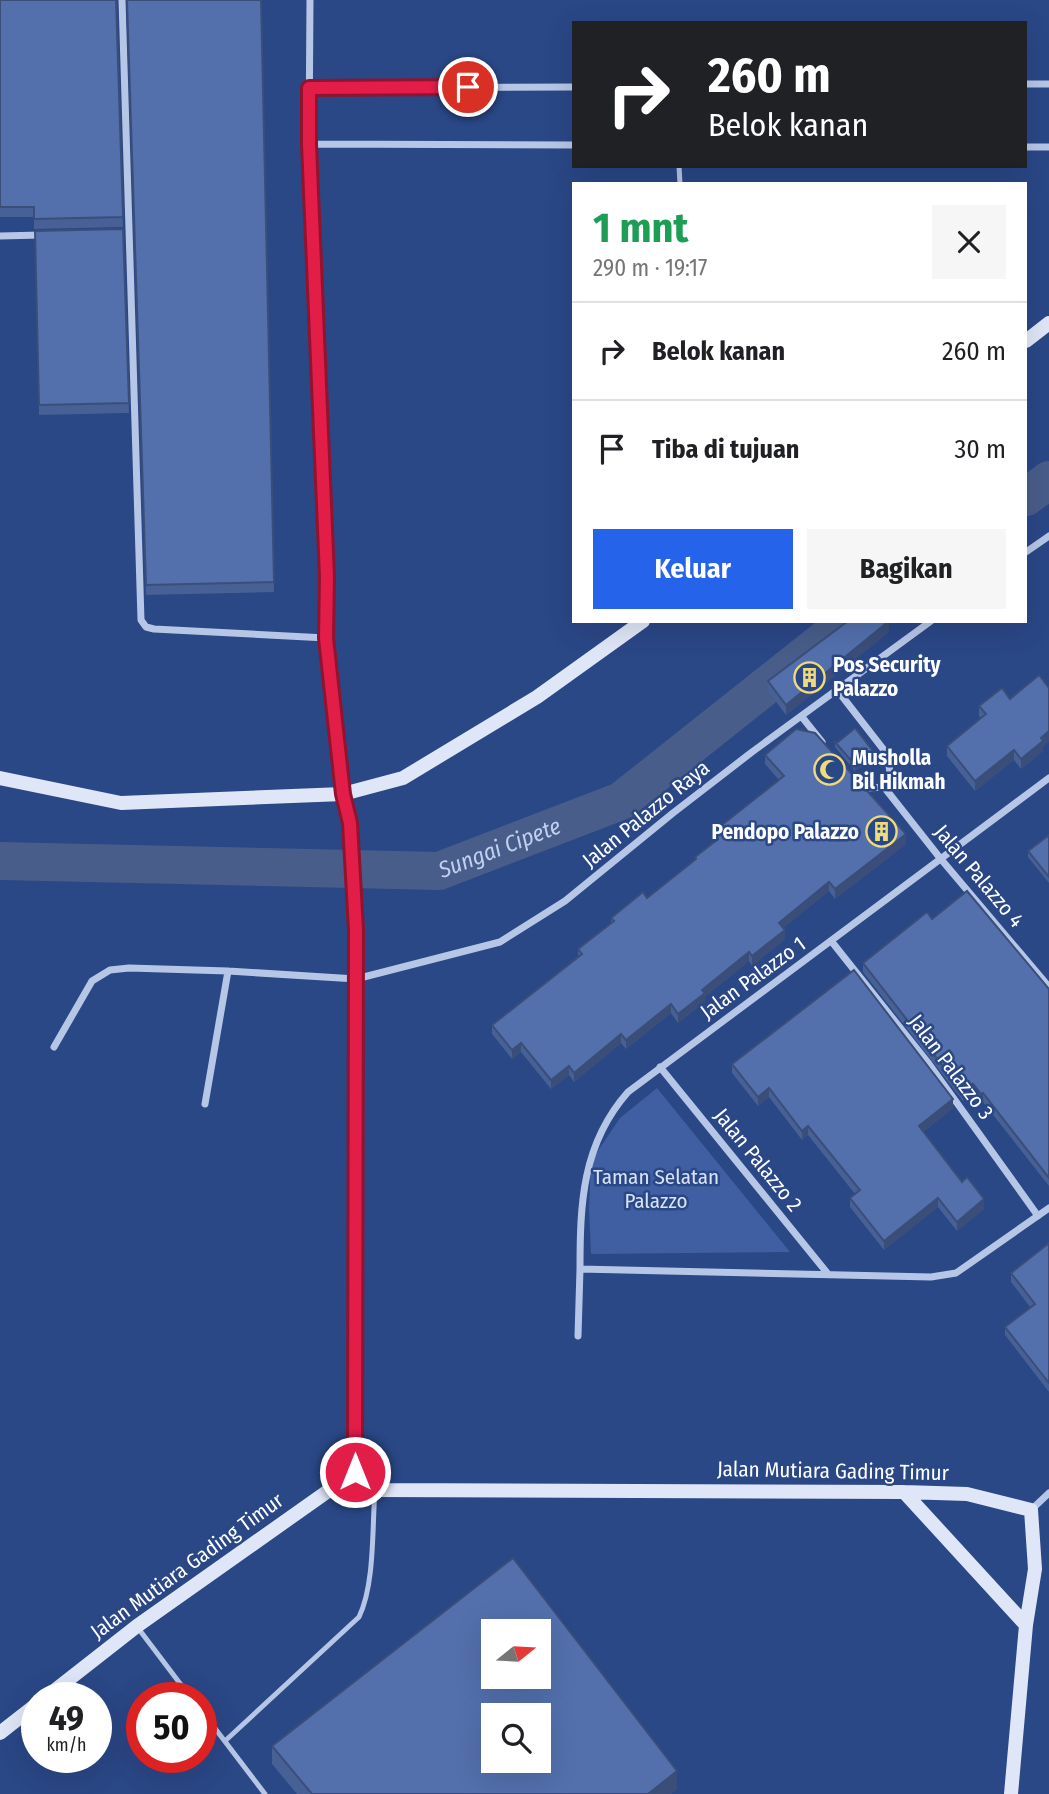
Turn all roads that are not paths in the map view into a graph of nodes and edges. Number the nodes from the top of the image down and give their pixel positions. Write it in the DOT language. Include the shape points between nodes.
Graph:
graph roads {
  1 [pos="122,0"];
  2 [pos="310,0"];
  3 [pos="1027,84"];
  4 [pos="1049,84"];
  5 [pos="572,87"];
  6 [pos="309,88"];
  7 [pos="309,144"];
  8 [pos="572,145"];
  9 [pos="1027,147"];
  10 [pos="1049,147"];
  11 [pos="116,233"];
  12 [pos="129,233"];
  13 [pos="52,235"];
  14 [pos="0,236"];
  15 [pos="1049,323"];
  16 [pos="1027,340"];
  17 [pos="1049,536"];
  18 [pos="1027,551"];
  19 [pos="640,623"];
  20 [pos="928,623"];
  21 [pos="326,638"];
  22 [pos="838,691"];
  23 [pos="802,717"];
  24 [pos="828,748"];
  25 [pos="845,769"];
  26 [pos="0,778"];
  27 [pos="1049,778"];
  28 [pos="884,788"];
  29 [pos="343,794"];
  30 [pos="940,858"];
  31 [pos="832,942"];
  32 [pos="228,971"];
  33 [pos="356,978"];
  34 [pos="1049,987"];
  35 [pos="54,1047"];
  36 [pos="660,1067"];
  37 [pos="205,1104"];
  38 [pos="1049,1208"];
  39 [pos="1038,1216"];
  40 [pos="580,1269"];
  41 [pos="828,1275"];
  42 [pos="578,1336"];
  43 [pos="355,1472"];
  44 [pos="375,1490"];
  45 [pos="904,1492"];
  46 [pos="1049,1493"];
  47 [pos="1031,1510"];
  48 [pos="1026,1625"];
  49 [pos="137,1626"];
  50 [pos="65,1682"];
  51 [pos="179,1682"];
  52 [pos="21,1717"];
  53 [pos="217,1731"];
  54 [pos="0,1733"];
  55 [pos="225,1741"];
  56 [pos="265,1794"];
  57 [pos="1011,1794"];
  1 -- 12 [label="street"];
  2 -- 6 [label="street"];
  3 -- 4 [label="street"];
  5 -- 6 [label="street"];
  6 -- 7 [label="street"];
  7 -- 8 [label="street"];
  7 -- 21 [label="street"];
  9 -- 10 [label="street"];
  11 -- 12 [label="street"];
  12 -- 21 [label="street" via="141,620 154,629"];
  13 -- 14 [label="street"];
  15 -- 16 [label="main road"];
  17 -- 18 [label="street"];
  19 -- 29 [label="main road" via="537,697 402,778"];
  20 -- 22 [label="street, Jalan Palazzo Raya"];
  21 -- 29 [label="street"];
  22 -- 23 [label="street, Jalan Palazzo Raya"];
  22 -- 28 [label="street" via="887,754 890,772"];
  23 -- 24 [label="street"];
  23 -- 33 [label="street, Jalan Palazzo Raya" via="565,901 500,942"];
  25 -- 28 [label="street" via="868,788"];
  26 -- 29 [label="main road" via="121,803"];
  27 -- 30 [label="street, Jalan Palazzo 1"];
  28 -- 30 [label="street, Jalan Palazzo 4"];
  29 -- 33 [label="main road" via="350,823"];
  30 -- 31 [label="street, Jalan Palazzo 1"];
  30 -- 34 [label="street, Jalan Palazzo 4"];
  31 -- 36 [label="street, Jalan Palazzo 1"];
  31 -- 39 [label="street, Jalan Palazzo 3" via="929,1064"];
  32 -- 33 [label="street, Jalan Palazzo Raya"];
  32 -- 35 [label="street, Jalan Palazzo Raya" via="110,970 92,981"];
  32 -- 37 [label="street"];
  33 -- 43 [label="main road"];
  36 -- 40 [label="street, Jalan Palazzo 1" via="611,1112 600,1135 580,1218"];
  36 -- 41 [label="street, Jalan Palazzo 2"];
  38 -- 39 [label="street"];
  39 -- 41 [label="street" via="956,1273 932,1277"];
  40 -- 41 [label="street"];
  40 -- 42 [label="street, Jalan Palazzo 1"];
  43 -- 44 [label="main road"];
  43 -- 49 [label="main road, Jalan Mutiara Gading Timur"];
  44 -- 45 [label="main road, Jalan Mutiara Gading Timur"];
  44 -- 55 [label="lane" via="366,1603 359,1617"];
  45 -- 47 [label="main road, Jalan Mutiara Gading Timur" via="967,1494"];
  45 -- 48 [label="main road"];
  46 -- 47 [label="street"];
  47 -- 48 [label="main road" via="1035,1569"];
  48 -- 57 [label="main road"];
  49 -- 50 [label="main road, Jalan Mutiara Gading Timur"];
  49 -- 51 [label="lane"];
  52 -- 54 [label="main road"];
  53 -- 55 [label="lane"];
  55 -- 56 [label="lane"];
}
